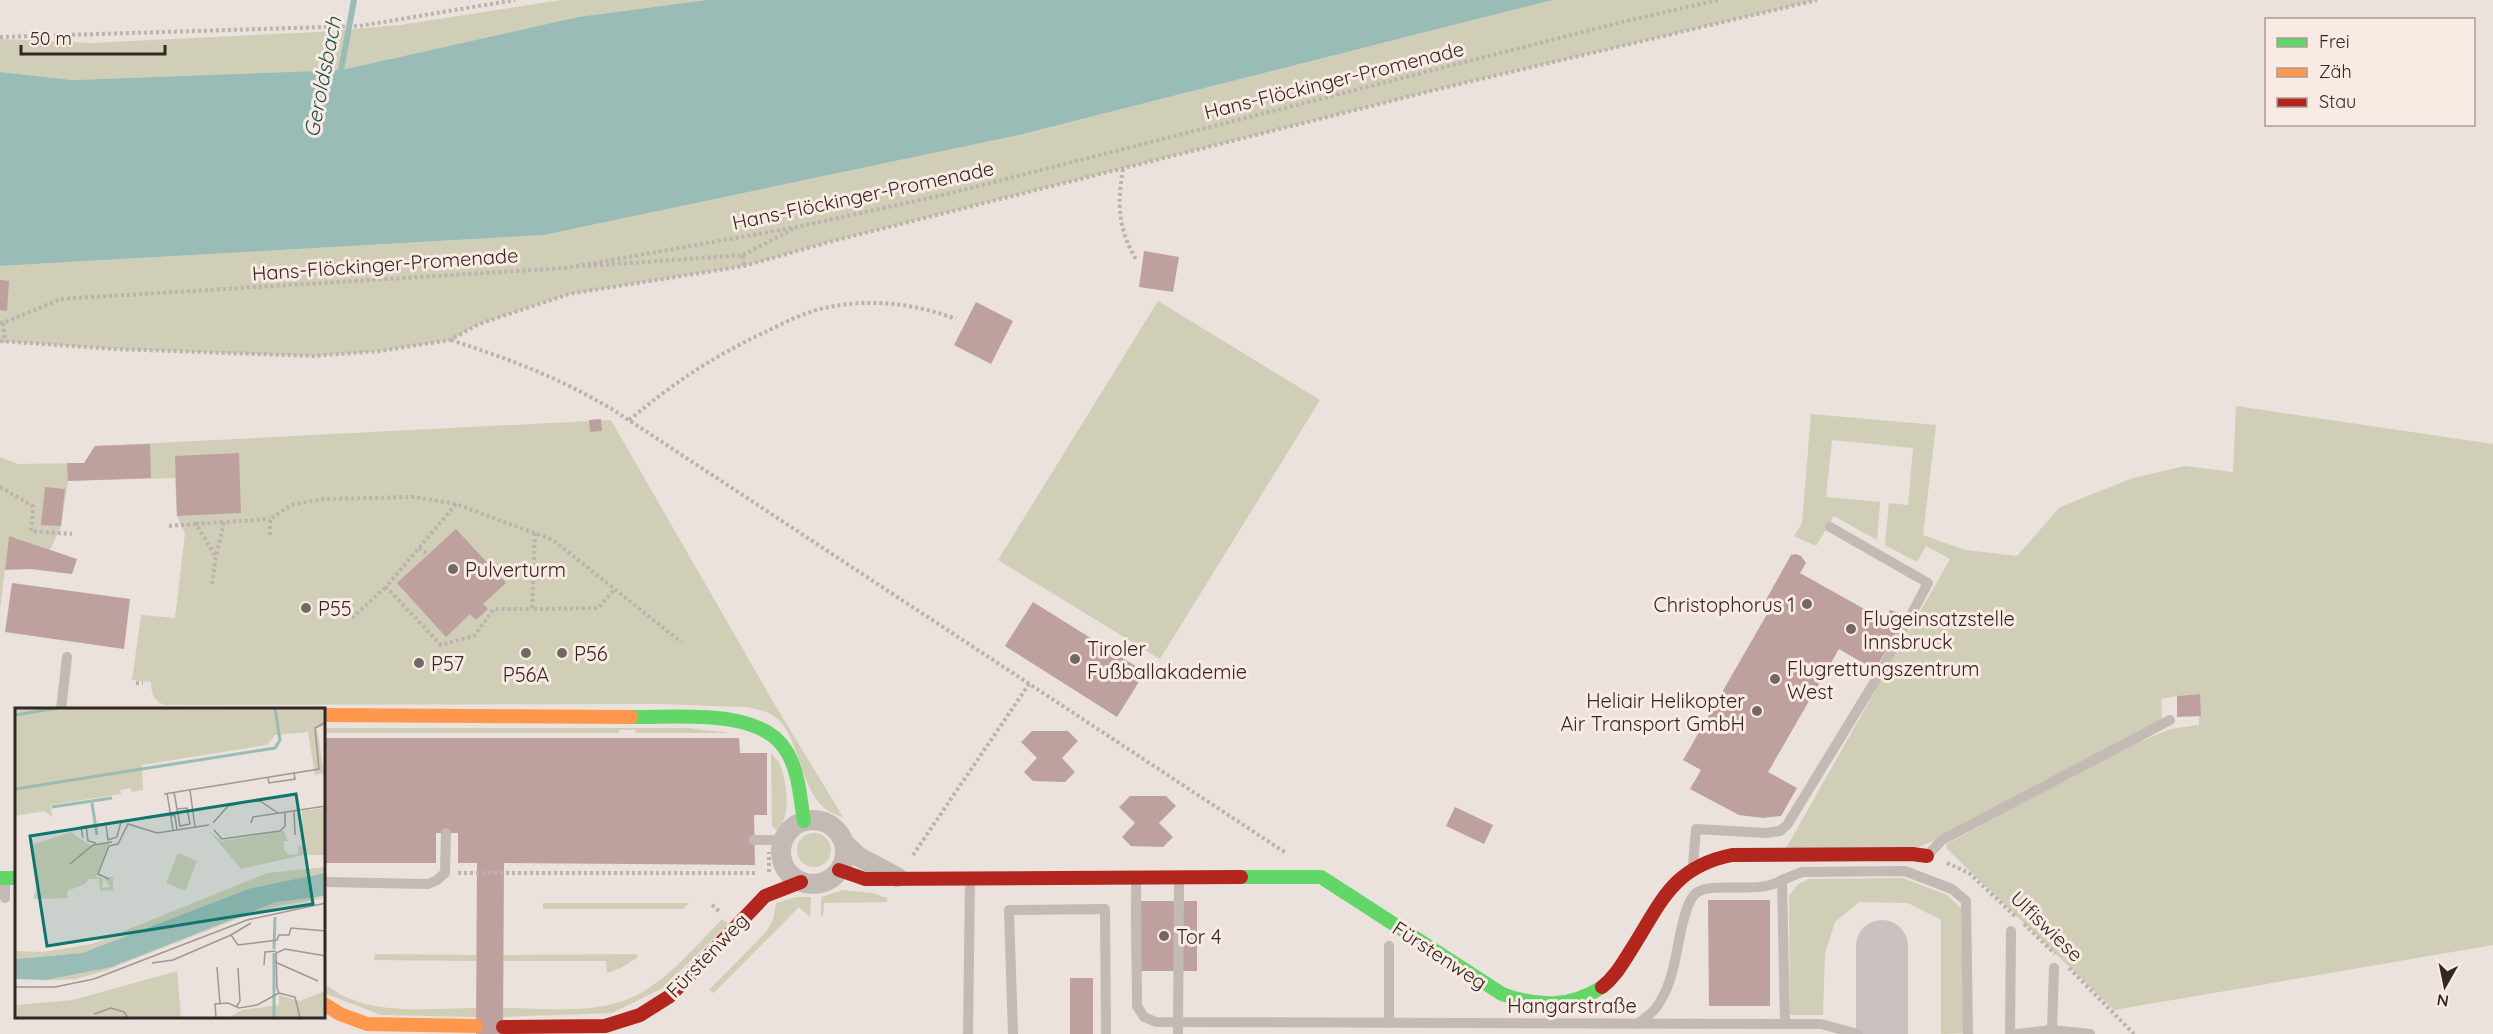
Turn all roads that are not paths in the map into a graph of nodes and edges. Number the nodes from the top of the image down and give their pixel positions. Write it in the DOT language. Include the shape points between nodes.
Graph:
graph roads {
  1 [pos="1830,527"];
  2 [pos="67,657"];
  3 [pos="61,708"];
  4 [pos="326,714"];
  5 [pos="2170,720"];
  6 [pos="804,820"];
  7 [pos="446,833"];
  8 [pos="754,840"];
  9 [pos="776,843"];
  10 [pos="844,843"];
  11 [pos="1927,856"];
  12 [pos="1692,869"];
  13 [pos="839,870"];
  14 [pos="1136,876"];
  15 [pos="1179,876"];
  16 [pos="897,877"];
  17 [pos="970,877"];
  18 [pos="7,878"];
  19 [pos="1782,880"];
  20 [pos="326,882"];
  21 [pos="801,882"];
  22 [pos="5,898"];
  23 [pos="2011,931"];
  24 [pos="1389,946"];
  25 [pos="2054,968"];
  26 [pos="326,1005"];
  27 [pos="1389,1023"];
  28 [pos="1638,1024"];
  29 [pos="1785,1024"];
  30 [pos="476,1026"];
  31 [pos="503,1027"];
  32 [pos="1403,1028"];
  33 [pos="1179,1029"];
  34 [pos="1616,1029"];
  35 [pos="2052,1030"];
  36 [pos="968,1034"];
  37 [pos="1013,1034"];
  38 [pos="1106,1034"];
  39 [pos="1858,1034"];
  40 [pos="1968,1034"];
  41 [pos="2010,1034"];
  42 [pos="2016,1034"];
  43 [pos="2090,1034"];
  1 -- 12 [label="lane" via="1928,583 1880,674 1787,825 1780,831 1766,833 1696,829"];
  2 -- 3 [label="lane"];
  4 -- 6 [label="street" via="736,720 767,730 784,746 795,768"];
  5 -- 11 [label="lane" via="1942,840"];
  6 -- 9 [label="street"];
  6 -- 10 [label="street" via="833,826"];
  7 -- 20 [label="lane" via="445,873 428,884"];
  8 -- 9 [label="lane"];
  9 -- 21 [label="street" via="786,870"];
  10 -- 13 [label="street"];
  10 -- 16 [label="street, Fürstenweg" via="859,857"];
  11 -- 12 [label="street, Fürstenweg" via="1732,855"];
  12 -- 15 [label="street, Fürstenweg" via="1670,889 1604,988 1579,1000 1546,1004 1502,994 1321,877"];
  13 -- 16 [label="street, Fürstenweg" via="865,879"];
  13 -- 21 [label="street" via="823,882"];
  14 -- 15 [label="street, Fürstenweg"];
  14 -- 17 [label="street, Fürstenweg"];
  14 -- 33 [label="lane, Hangarstraße" via="1137,1006 1149,1021"];
  15 -- 33 [label="lane"];
  16 -- 17 [label="street, Fürstenweg"];
  17 -- 36 [label="lane"];
  18 -- 22 [label="lane"];
  19 -- 28 [label="lane" via="1767,888 1709,888 1694,894 1665,992 1655,1010"];
  19 -- 29 [label="lane"];
  19 -- 40 [label="lane" via="1802,872 1905,872 1941,883 1961,895 1966,901"];
  21 -- 31 [label="street, Fürstenweg" via="765,896 670,996 640,1015 605,1026"];
  23 -- 41 [label="lane"];
  24 -- 27 [label="lane"];
  25 -- 35 [label="lane"];
  26 -- 30 [label="street" via="367,1023"];
  27 -- 32 [label="lane, Hangarstraße"];
  27 -- 33 [label="lane, Hangarstraße"];
  28 -- 29 [label="lane, Hangarstraße"];
  28 -- 34 [label="lane, Hangarstraße"];
  29 -- 39 [label="lane, Hangarstraße" via="1821,1024"];
  32 -- 34 [label="lane, Hangarstraße"];
  35 -- 42 [label="lane"];
  35 -- 43 [label="lane"];
  37 -- 38 [label="lane" via="1010,910 1105,909"];
}
